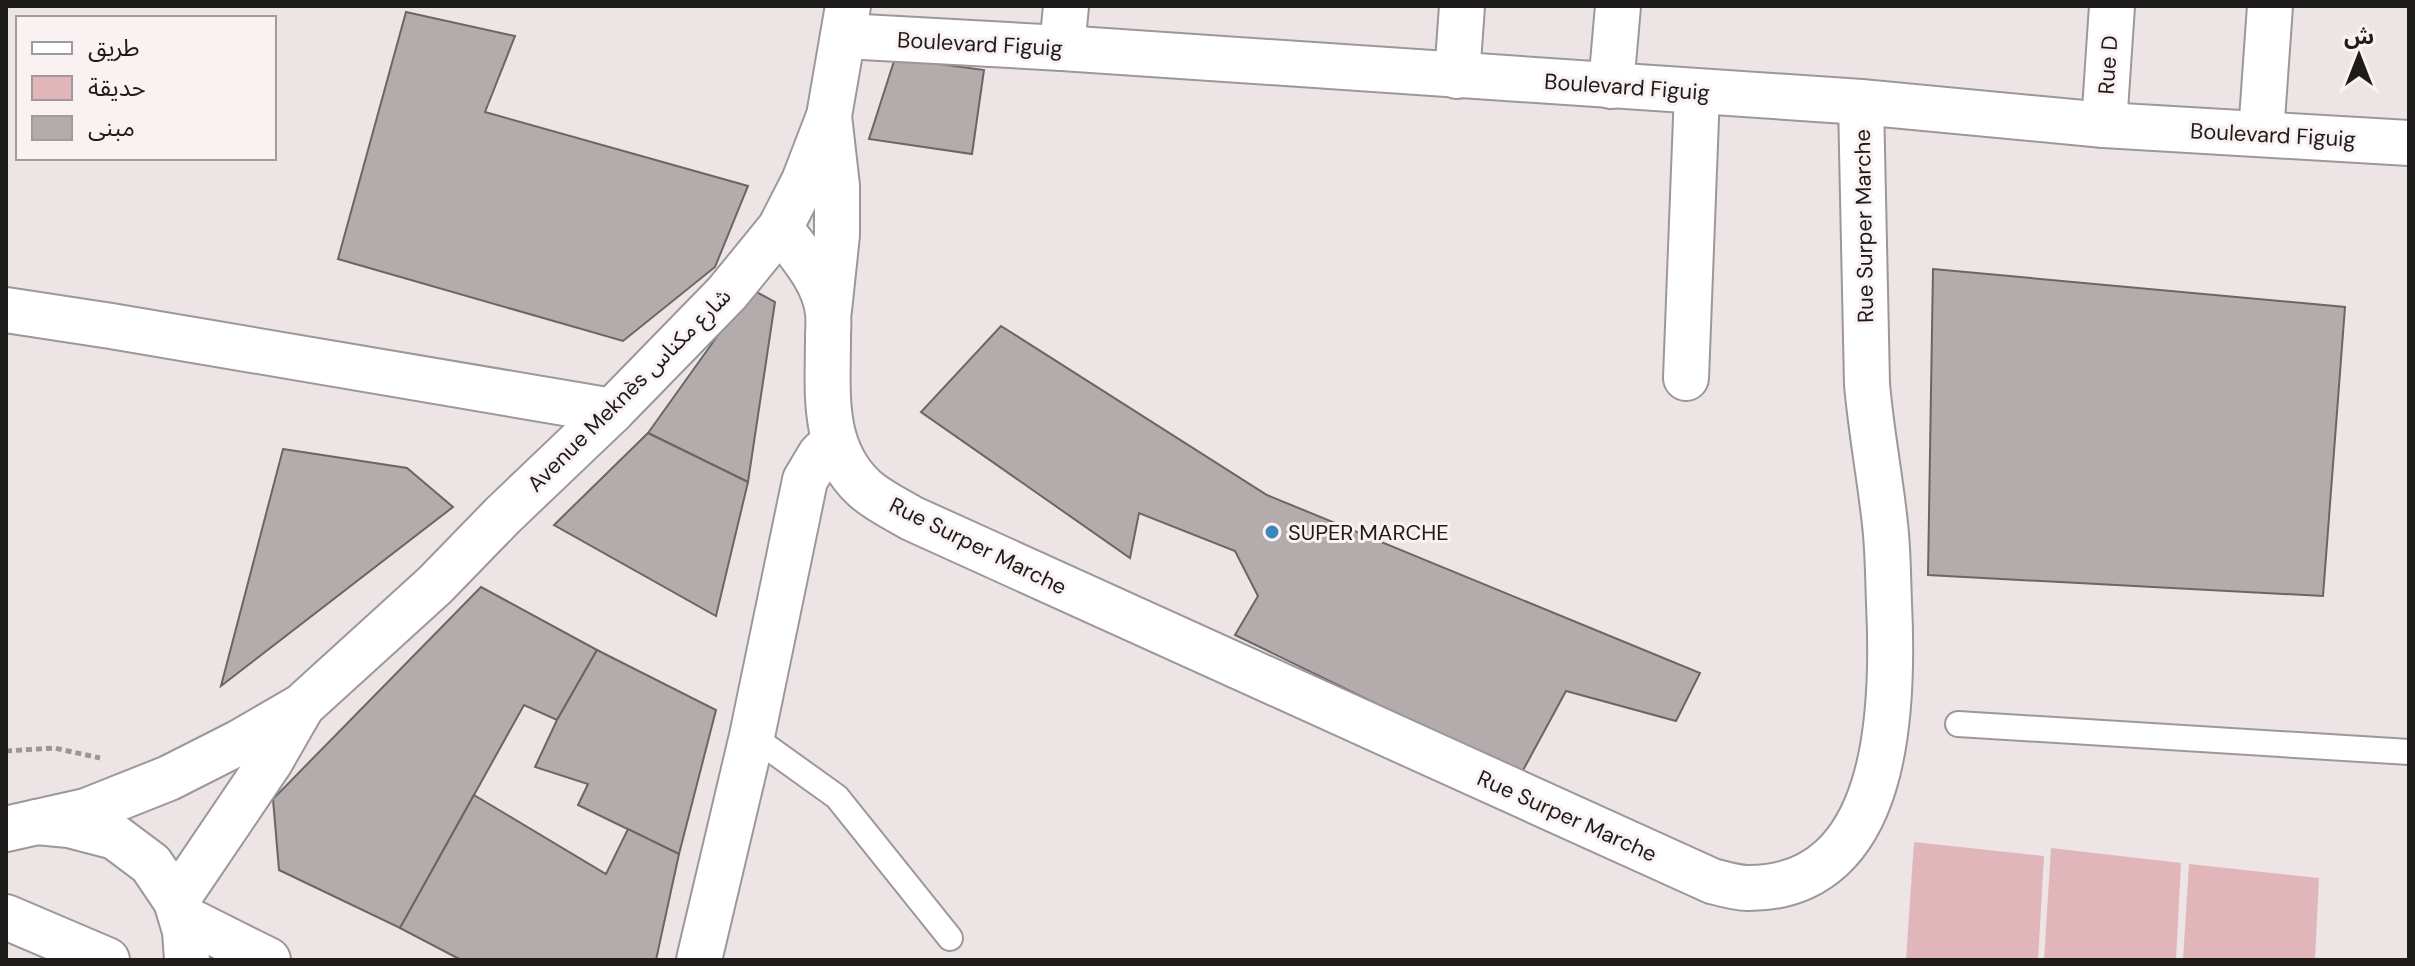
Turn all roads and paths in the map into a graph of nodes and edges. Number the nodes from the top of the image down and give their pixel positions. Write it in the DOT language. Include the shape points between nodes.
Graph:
graph roads {
  1 [pos="1462,6"];
  2 [pos="1618,6"];
  3 [pos="2112,6"];
  4 [pos="2270,6"];
  5 [pos="846,21"];
  6 [pos="1064,27"];
  7 [pos="1457,76"];
  8 [pos="1611,86"];
  9 [pos="1697,92"];
  10 [pos="1861,102"];
  11 [pos="829,116"];
  12 [pos="2104,125"];
  13 [pos="2261,134"];
  14 [pos="2409,143"];
  15 [pos="780,228"];
  16 [pos="6,310"];
  17 [pos="828,312"];
  18 [pos="1686,378"];
  19 [pos="612,411"];
  20 [pos="833,442"];
  21 [pos="302,706"];
  22 [pos="1958,724"];
  23 [pos="752,736"];
  24 [pos="2409,752"];
  25 [pos="21,825"];
  26 [pos="179,909"];
  27 [pos="6,917"];
  28 [pos="950,938"];
  29 [pos="107,960"];
  30 [pos="187,960"];
  31 [pos="268,960"];
  32 [pos="699,960"];
  1 -- 7 [label="main road"];
  2 -- 8 [label="main road"];
  3 -- 12 [label="main road, Rue D"];
  4 -- 13 [label="main road"];
  5 -- 6 [label="main road, Boulevard Figuig"];
  5 -- 11 [label="main road, Avenue Meknès شارع مكناس"];
  6 -- 7 [label="main road, Boulevard Figuig"];
  7 -- 8 [label="main road, Boulevard Figuig"];
  8 -- 9 [label="main road, Boulevard Figuig"];
  9 -- 10 [label="main road, Boulevard Figuig"];
  9 -- 18 [label="main road"];
  10 -- 12 [label="main road, Boulevard Figuig"];
  10 -- 20 [label="main road, Rue Surper Marche" via="1867,384 1885,526 1890,637 1886,724 1868,805 1855,831 1832,859 1805,878 1745,889 1686,870 911,518 865,489 844,466"];
  11 -- 15 [label="main road, Avenue Meknès شارع مكناس"];
  11 -- 17 [label="main road" via="837,235"];
  12 -- 13 [label="main road, Boulevard Figuig"];
  13 -- 14 [label="main road, Boulevard Figuig"];
  15 -- 17 [label="main road, Rue Surper Marche" via="821,287"];
  15 -- 19 [label="main road, Avenue Meknès شارع مكناس" via="727,293"];
  16 -- 19 [label="main road"];
  17 -- 20 [label="main road, Rue Surper Marche"];
  19 -- 21 [label="main road, Avenue Meknès شارع مكناس" via="435,585"];
  20 -- 23 [label="main road" via="805,480"];
  21 -- 25 [label="main road, Avenue Meknès شارع مكناس" via="169,778 86,811"];
  21 -- 26 [label="main road, Avenue Meknès شارع مكناس"];
  22 -- 24 [label="lane"];
  23 -- 28 [label="lane" via="837,797"];
  23 -- 32 [label="main road"];
  25 -- 26 [label="main road" via="69,825 115,837 151,864"];
  26 -- 30 [label="main road"];
  26 -- 31 [label="main road"];
  27 -- 29 [label="main road"];
}
